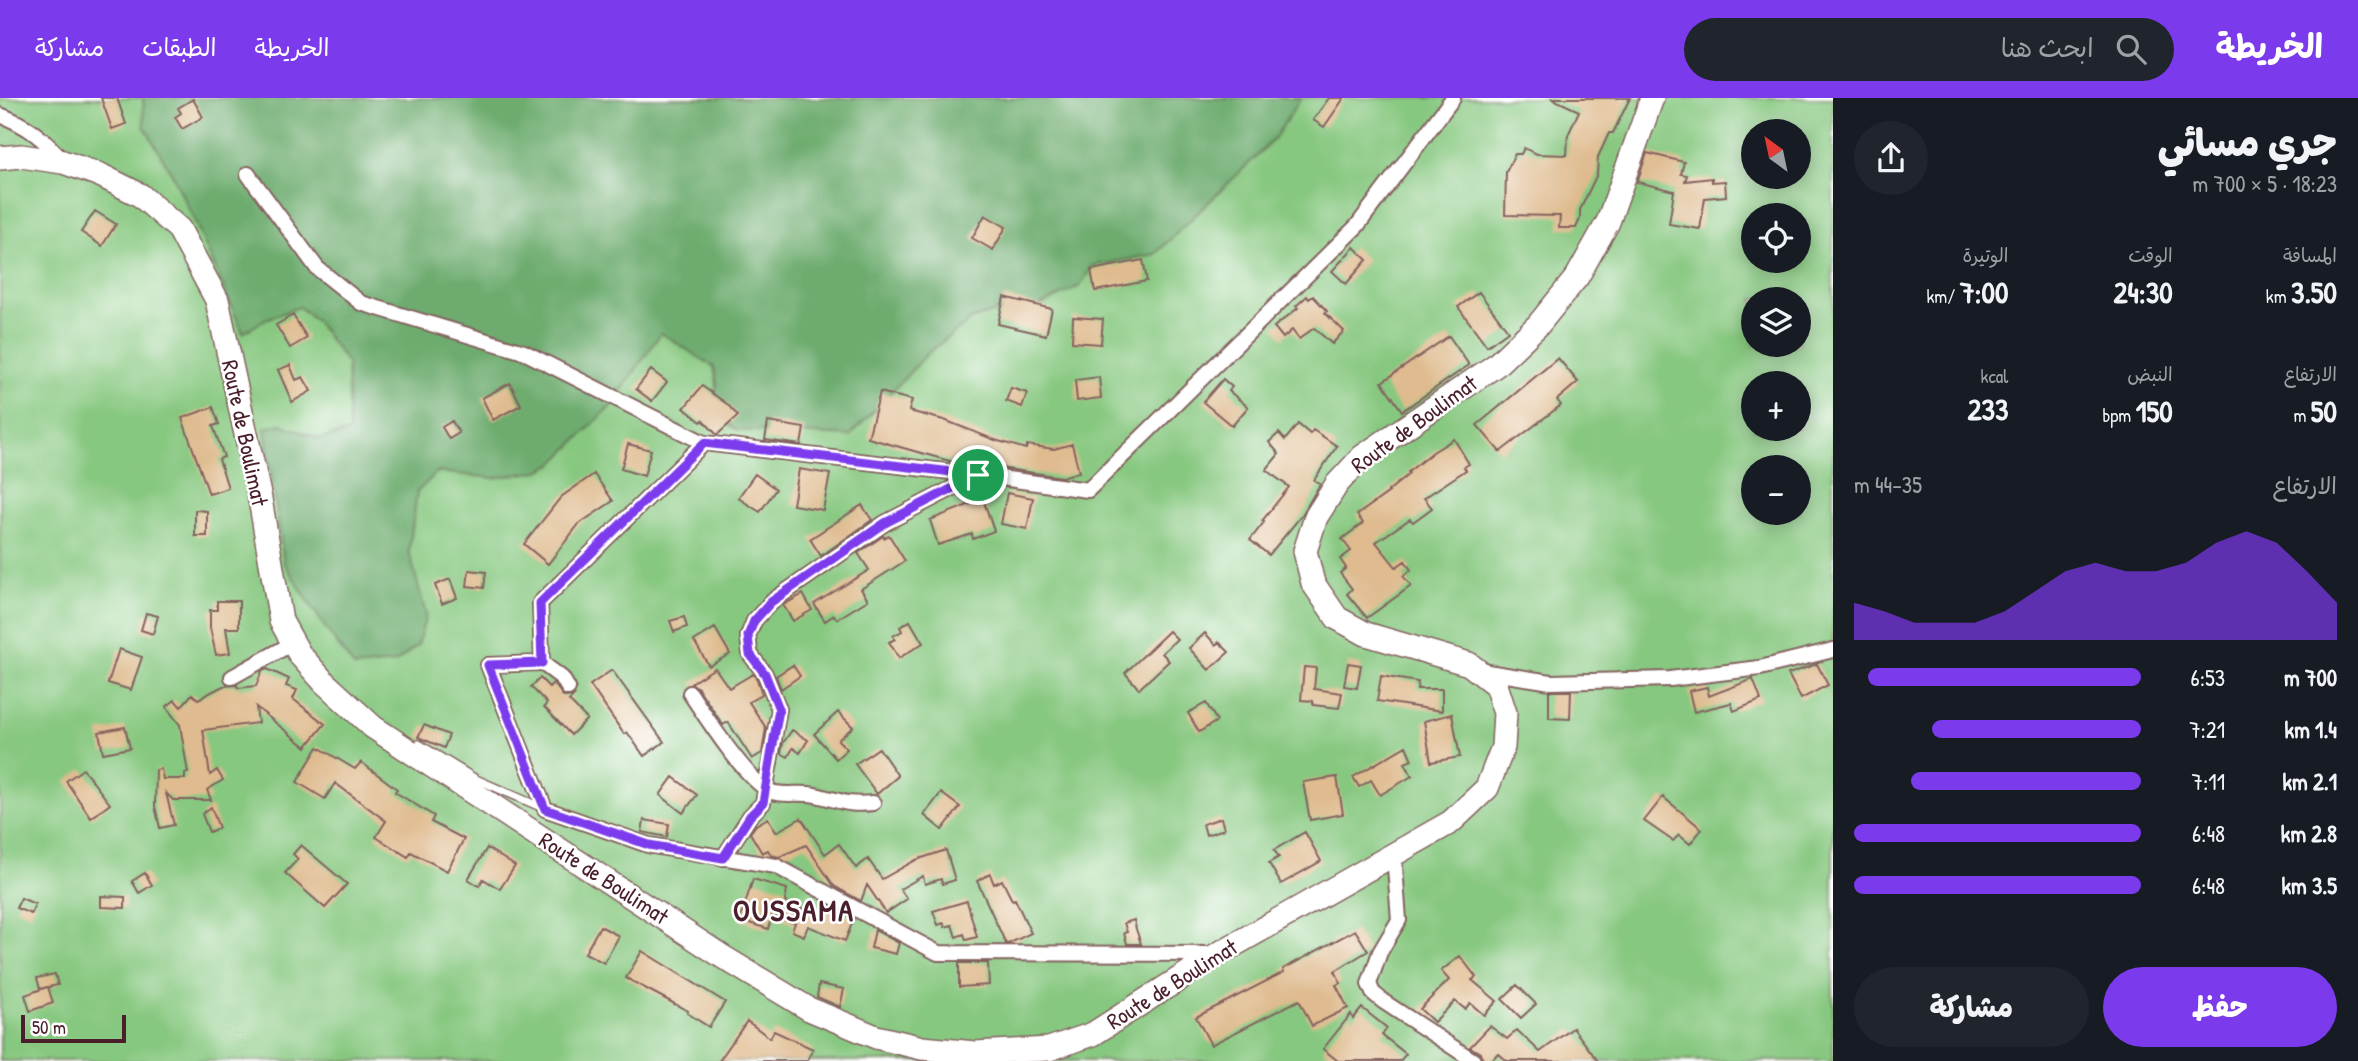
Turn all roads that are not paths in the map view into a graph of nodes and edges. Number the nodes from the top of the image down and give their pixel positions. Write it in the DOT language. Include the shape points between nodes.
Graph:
graph roads {
  1 [pos="1453,98"];
  2 [pos="1652,98"];
  3 [pos="0,115"];
  4 [pos="0,158"];
  5 [pos="63,162"];
  6 [pos="248,174"];
  7 [pos="704,443"];
  8 [pos="978,475"];
  9 [pos="293,642"];
  10 [pos="1833,650"];
  11 [pos="542,663"];
  12 [pos="1477,670"];
  13 [pos="232,677"];
  14 [pos="568,688"];
  15 [pos="690,693"];
  16 [pos="412,740"];
  17 [pos="767,790"];
  18 [pos="873,803"];
  19 [pos="545,809"];
  20 [pos="1394,854"];
  21 [pos="723,858"];
  22 [pos="1218,954"];
  23 [pos="1044,1055"];
  24 [pos="1474,1061"];
  1 -- 8 [label="street" via="1357,226 1088,490"];
  2 -- 12 [label="main road, Route de Boulimat" via="1608,222 1577,277 1538,325 1496,365 1362,457 1316,517 1305,551 1313,583 1337,618 1366,634"];
  3 -- 5 [label="street" via="39,136"];
  4 -- 5 [label="main road, Route de Boulimat"];
  5 -- 9 [label="main road, Route de Boulimat" via="140,195 179,229 216,300 260,499 281,621"];
  6 -- 7 [label="street" via="317,268 362,303 524,352"];
  7 -- 8 [label="street"];
  7 -- 11 [label="street" via="540,603"];
  8 -- 17 [label="street" via="885,523 771,602 754,621 748,636 750,654 765,674 779,709"];
  9 -- 13 [label="street"];
  9 -- 23 [label="main road, Route de Boulimat" via="326,683 382,727 809,1009 876,1037 922,1048"];
  10 -- 12 [label="street" via="1760,668 1670,679 1551,682"];
  11 -- 14 [label="street"];
  11 -- 19 [label="street" via="488,665"];
  12 -- 20 [label="main road, Route de Boulimat" via="1496,685 1505,713 1503,747 1487,788 1451,822"];
  15 -- 17 [label="street" via="736,759"];
  16 -- 19 [label="lane" via="476,779"];
  17 -- 18 [label="street" via="853,805"];
  17 -- 21 [label="street" via="763,803"];
  19 -- 21 [label="street" via="649,845"];
  20 -- 22 [label="main road, Route de Boulimat"];
  20 -- 24 [label="street" via="1399,920 1380,952 1369,984 1384,1002"];
  21 -- 22 [label="street" via="776,866 938,953"];
  22 -- 23 [label="main road, Route de Boulimat" via="1093,1034"];
}
